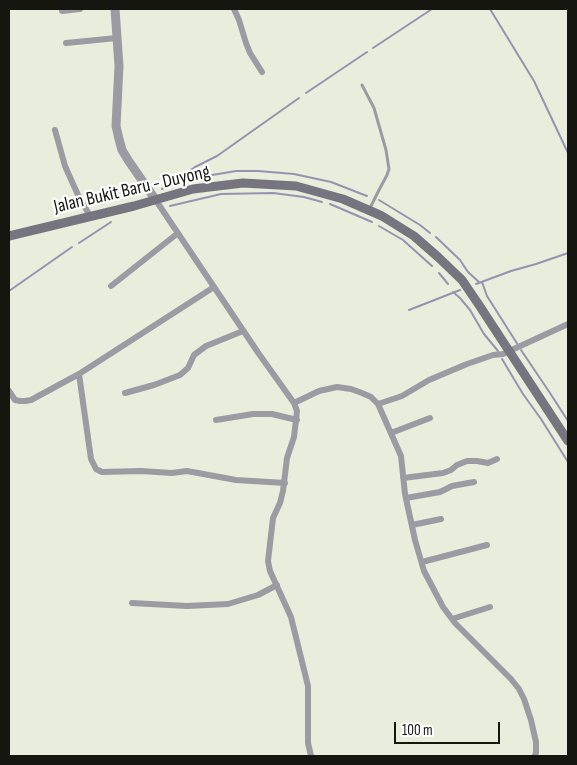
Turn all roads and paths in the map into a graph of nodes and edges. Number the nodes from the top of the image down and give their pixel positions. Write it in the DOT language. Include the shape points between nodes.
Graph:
graph roads {
  1 [pos="80,9"];
  2 [pos="115,9"];
  3 [pos="234,9"];
  4 [pos="62,11"];
  5 [pos="117,38"];
  6 [pos="66,43"];
  7 [pos="262,72"];
  8 [pos="362,85"];
  9 [pos="55,130"];
  10 [pos="155,199"];
  11 [pos="369,210"];
  12 [pos="90,216"];
  13 [pos="178,233"];
  14 [pos="9,236"];
  15 [pos="111,286"];
  16 [pos="214,288"];
  17 [pos="568,324"];
  18 [pos="243,331"];
  19 [pos="510,351"];
  20 [pos="79,374"];
  21 [pos="9,391"];
  22 [pos="125,393"];
  23 [pos="294,403"];
  24 [pos="378,404"];
  25 [pos="430,418"];
  26 [pos="216,420"];
  27 [pos="297,420"];
  28 [pos="391,433"];
  29 [pos="568,442"];
  30 [pos="496,459"];
  31 [pos="403,478"];
  32 [pos="474,482"];
  33 [pos="285,483"];
  34 [pos="406,498"];
  35 [pos="441,519"];
  36 [pos="412,524"];
  37 [pos="487,545"];
  38 [pos="422,562"];
  39 [pos="276,585"];
  40 [pos="132,603"];
  41 [pos="490,606"];
  42 [pos="452,619"];
  43 [pos="311,756"];
  44 [pos="535,756"];
  1 -- 4 [label="street"];
  2 -- 5 [label="street"];
  3 -- 7 [label="street" via="250,53"];
  5 -- 6 [label="street"];
  5 -- 10 [label="street" via="116,126 119,139 122,150"];
  8 -- 11 [label="lane" via="376,114 389,169"];
  9 -- 12 [label="street" via="65,166"];
  10 -- 11 [label="main road, Jalan Bukit Baru - Duyong" via="193,189 243,183 296,186 343,198"];
  10 -- 12 [label="main road, Jalan Bukit Baru - Duyong"];
  10 -- 13 [label="street"];
  11 -- 19 [label="main road, Jalan Bukit Baru - Duyong" via="414,236 462,280"];
  12 -- 14 [label="main road, Jalan Bukit Baru - Duyong"];
  13 -- 15 [label="street"];
  13 -- 16 [label="street"];
  16 -- 18 [label="street"];
  16 -- 20 [label="street"];
  17 -- 19 [label="street"];
  18 -- 22 [label="street" via="206,346 194,355 188,368 180,375"];
  18 -- 23 [label="street"];
  19 -- 24 [label="street" via="467,364 402,396"];
  19 -- 29 [label="main road, Jalan Bukit Baru - Duyong"];
  20 -- 21 [label="street" via="25,401 15,400"];
  20 -- 33 [label="street" via="91,459 96,469 102,472 187,471 236,480"];
  23 -- 24 [label="street" via="319,390 337,387 372,397"];
  23 -- 27 [label="street"];
  24 -- 28 [label="street"];
  25 -- 28 [label="street"];
  26 -- 27 [label="street" via="272,414"];
  27 -- 33 [label="street"];
  28 -- 31 [label="street" via="401,456"];
  30 -- 31 [label="street" via="488,463 467,461 443,473"];
  31 -- 34 [label="street"];
  32 -- 34 [label="street"];
  33 -- 39 [label="street" via="273,518 268,561"];
  34 -- 36 [label="street"];
  35 -- 36 [label="street"];
  36 -- 38 [label="street"];
  37 -- 38 [label="street"];
  38 -- 42 [label="street" via="442,607"];
  39 -- 40 [label="street" via="258,595 228,604"];
  39 -- 43 [label="street" via="291,617 308,686 307,724"];
  41 -- 42 [label="street"];
  42 -- 44 [label="street" via="519,689 531,720 536,742"];
}
